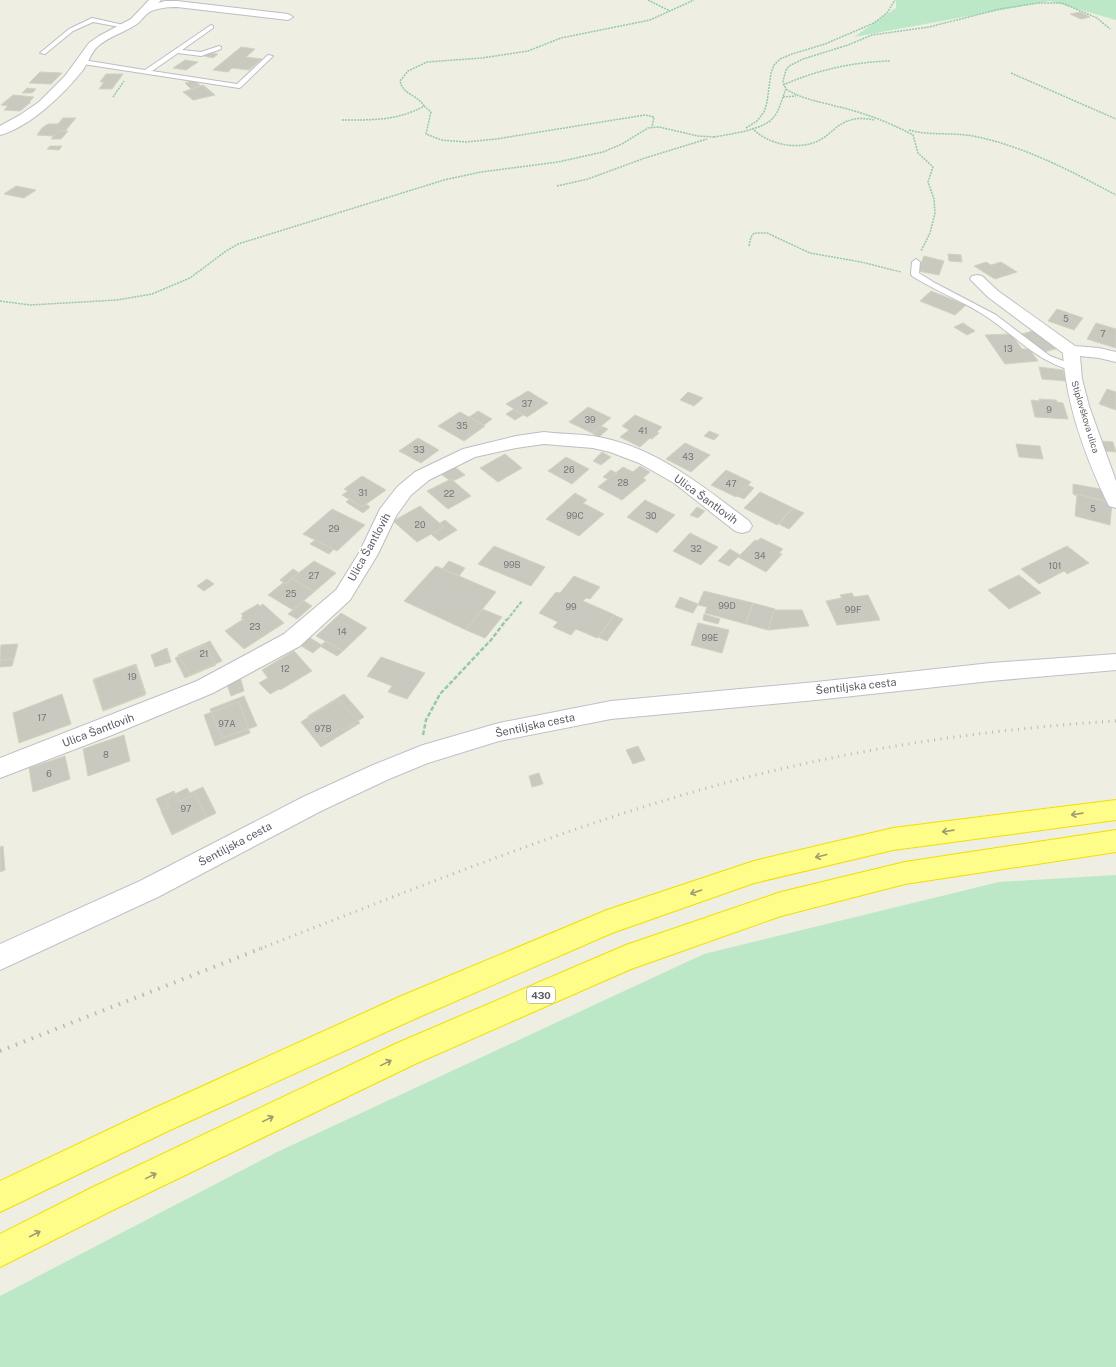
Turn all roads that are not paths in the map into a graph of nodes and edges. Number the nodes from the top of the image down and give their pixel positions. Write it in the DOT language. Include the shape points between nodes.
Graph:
graph roads {
  1 [pos="156,0"];
  2 [pos="145,11"];
  3 [pos="288,17"];
  4 [pos="125,26"];
  5 [pos="211,27"];
  6 [pos="219,48"];
  7 [pos="177,51"];
  8 [pos="43,53"];
  9 [pos="270,56"];
  10 [pos="83,62"];
  11 [pos="146,72"];
  12 [pos="0,131"];
  13 [pos="916,262"];
  14 [pos="977,279"];
  15 [pos="1071,351"];
  16 [pos="1116,357"];
  17 [pos="1072,367"];
  18 [pos="1116,502"];
  19 [pos="742,526"];
  20 [pos="1116,662"];
  21 [pos="0,768"];
  22 [pos="1116,810"];
  23 [pos="1116,842"];
  24 [pos="0,957"];
  25 [pos="0,1197"];
  26 [pos="0,1251"];
  1 -- 2 [label="street" via="150,3"];
  2 -- 3 [label="street" via="165,4 177,4"];
  2 -- 4 [label="street"];
  4 -- 8 [label="lane" via="92,20 71,30"];
  4 -- 10 [label="street" via="92,46"];
  5 -- 7 [label="lane"];
  6 -- 7 [label="lane" via="201,54"];
  7 -- 11 [label="lane"];
  9 -- 11 [label="lane" via="239,86"];
  10 -- 11 [label="lane"];
  10 -- 12 [label="street" via="47,103"];
  13 -- 17 [label="lane" via="915,274 993,317 1047,358"];
  14 -- 15 [label="street" via="993,294"];
  15 -- 16 [label="street"];
  15 -- 17 [label="street, Stiplovškova ulica"];
  17 -- 18 [label="street, Stiplovškova ulica" via="1092,441"];
  19 -- 21 [label="street, Ulica Šantlovih" via="681,479 644,459 616,448 593,442 544,438 469,453 422,476 404,491 387,514 368,554 342,594 292,640 204,687"];
  20 -- 24 [label="street, Šentiljska cesta" via="611,710 499,732 423,755 312,804 149,889"];
  22 -- 25 [label="highway, one-way" via="893,839 754,872 607,922 402,1010 158,1121"];
  26 -- 23 [label="highway, 430, one-way" via="102,1199 398,1057 626,958 781,904 905,873"];
}
